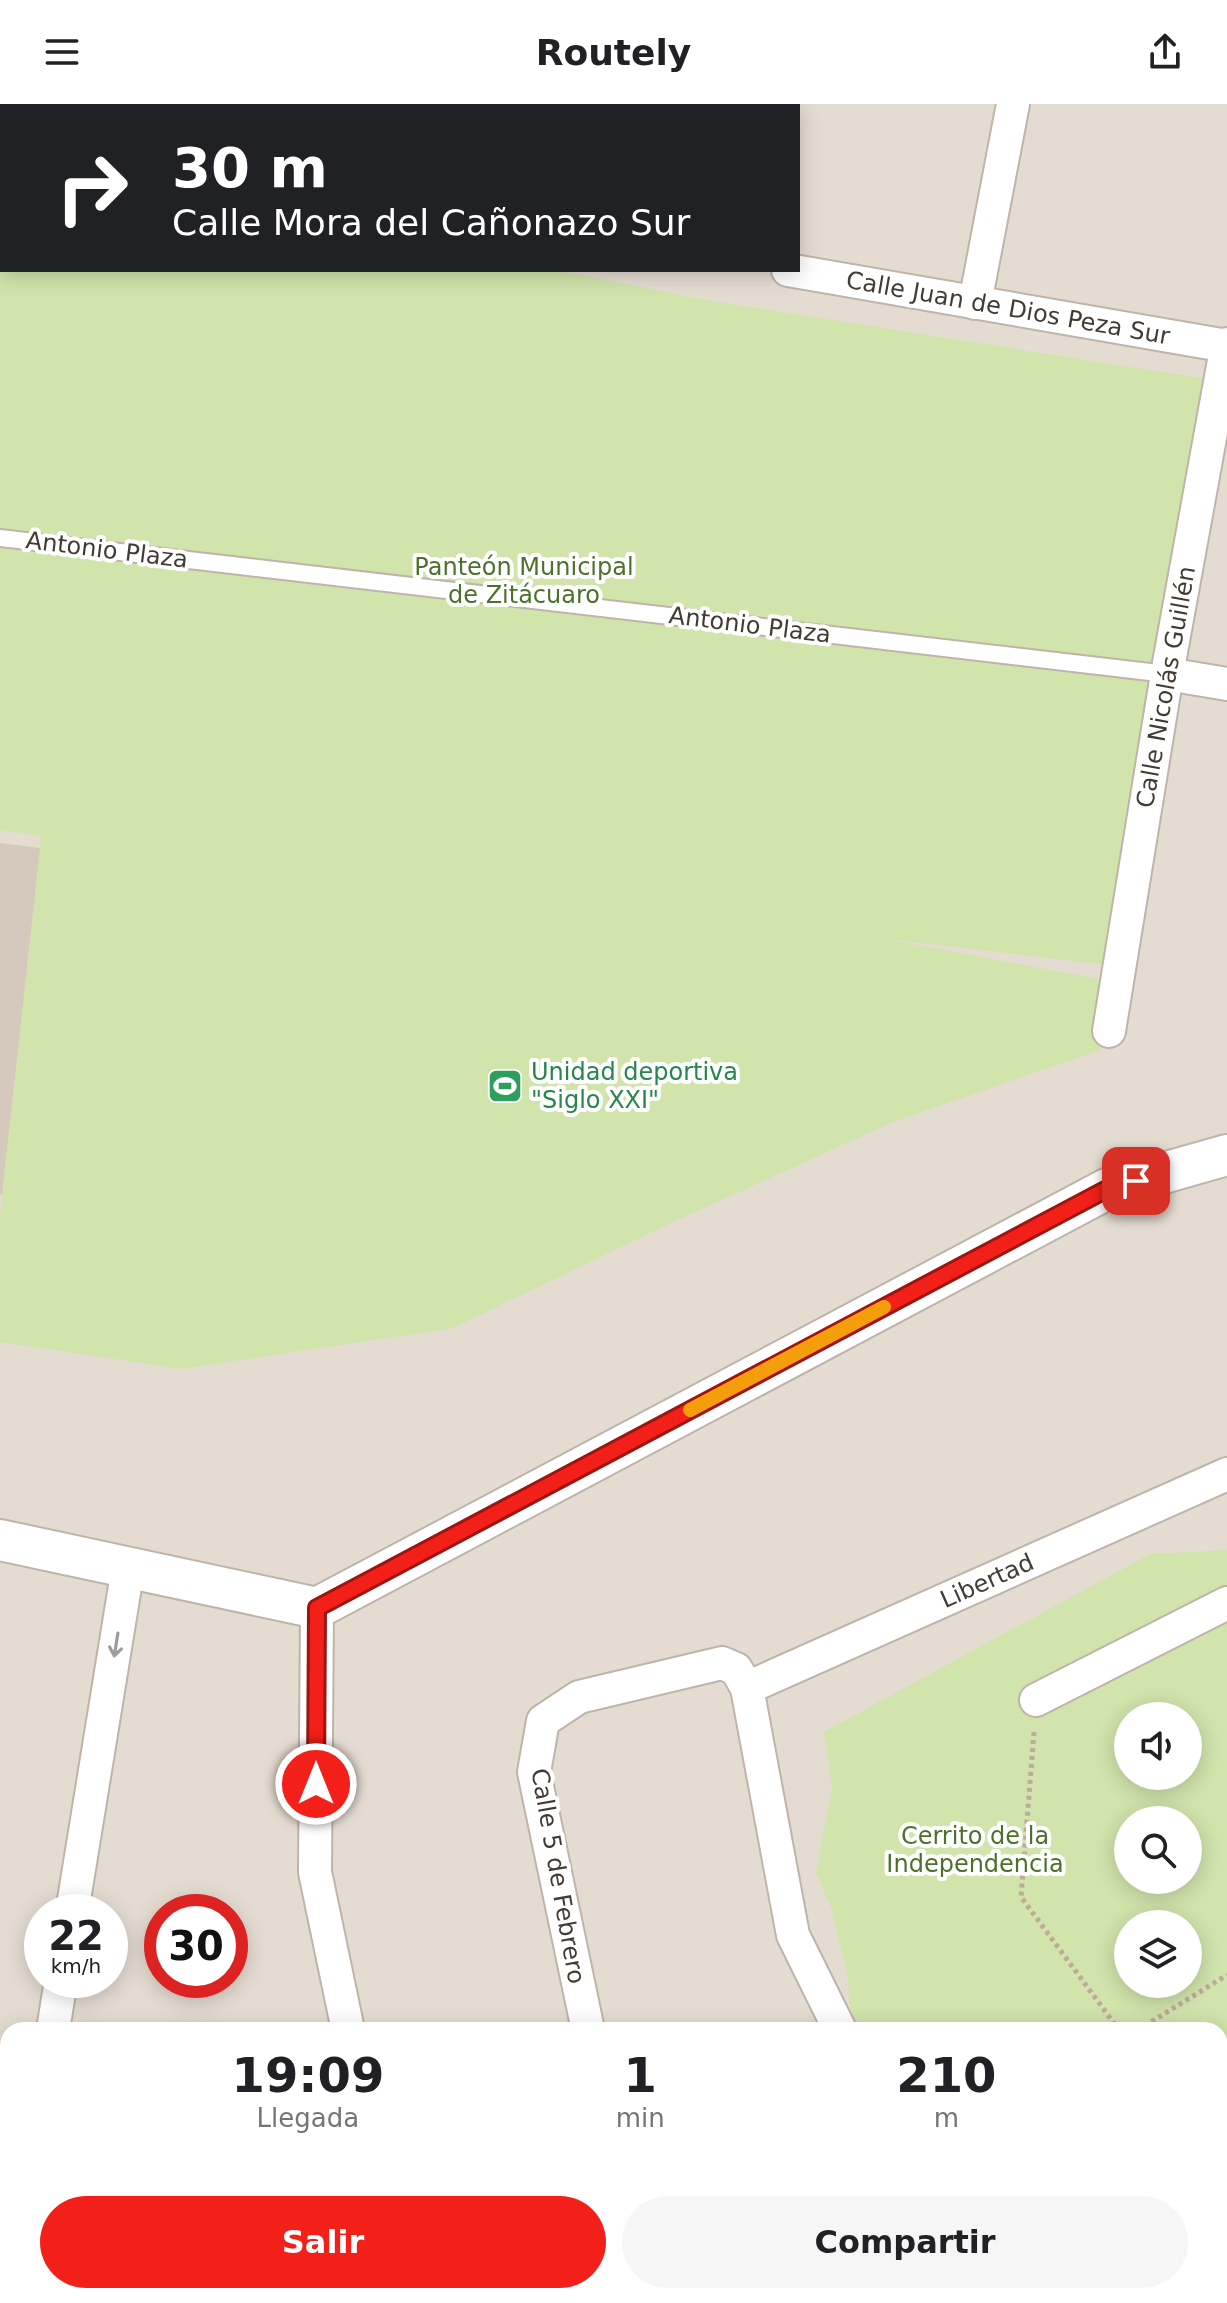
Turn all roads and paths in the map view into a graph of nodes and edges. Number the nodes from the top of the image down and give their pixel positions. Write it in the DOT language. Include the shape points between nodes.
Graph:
graph roads {
  1 [pos="1013,104"];
  2 [pos="799,272"];
  3 [pos="975,303"];
  4 [pos="1227,345"];
  5 [pos="0,538"];
  6 [pos="1167,674"];
  7 [pos="1227,684"];
  8 [pos="1109,1031"];
  9 [pos="1227,1155"];
  10 [pos="1227,1474"];
  11 [pos="0,1540"];
  12 [pos="128,1568"];
  13 [pos="1227,1603"];
  14 [pos="317,1608"];
  15 [pos="747,1688"];
  16 [pos="1036,1700"];
  17 [pos="75,1894"];
  18 [pos="1227,1975"];
  19 [pos="58,1998"];
  20 [pos="54,2022"];
  21 [pos="346,2022"];
  22 [pos="586,2022"];
  23 [pos="836,2022"];
  24 [pos="1113,2022"];
  25 [pos="1151,2022"];
  1 -- 3 [label="street"];
  2 -- 3 [label="street, Calle Juan de Dios Peza Sur"];
  3 -- 4 [label="street, Calle Juan de Dios Peza Sur"];
  4 -- 6 [label="street, Calle Nicolás Guillén"];
  5 -- 6 [label="lane, Antonio Plaza"];
  6 -- 7 [label="street"];
  6 -- 8 [label="street, Calle Nicolás Guillén"];
  9 -- 14 [label="street" via="1107,1189"];
  10 -- 15 [label="street, Libertad"];
  11 -- 12 [label="street"];
  12 -- 14 [label="street"];
  12 -- 17 [label="street, one-way"];
  13 -- 16 [label="street"];
  14 -- 21 [label="street" via="315,1872"];
  15 -- 22 [label="street, Calle 5 de Febrero" via="736,1669 722,1663 579,1697 543,1721 534,1772"];
  15 -- 23 [label="street" via="793,1935"];
  16 -- 24 [label="path" via="1021,1897"];
  18 -- 25 [label="path"];
  19 -- 20 [label="street"];
}
